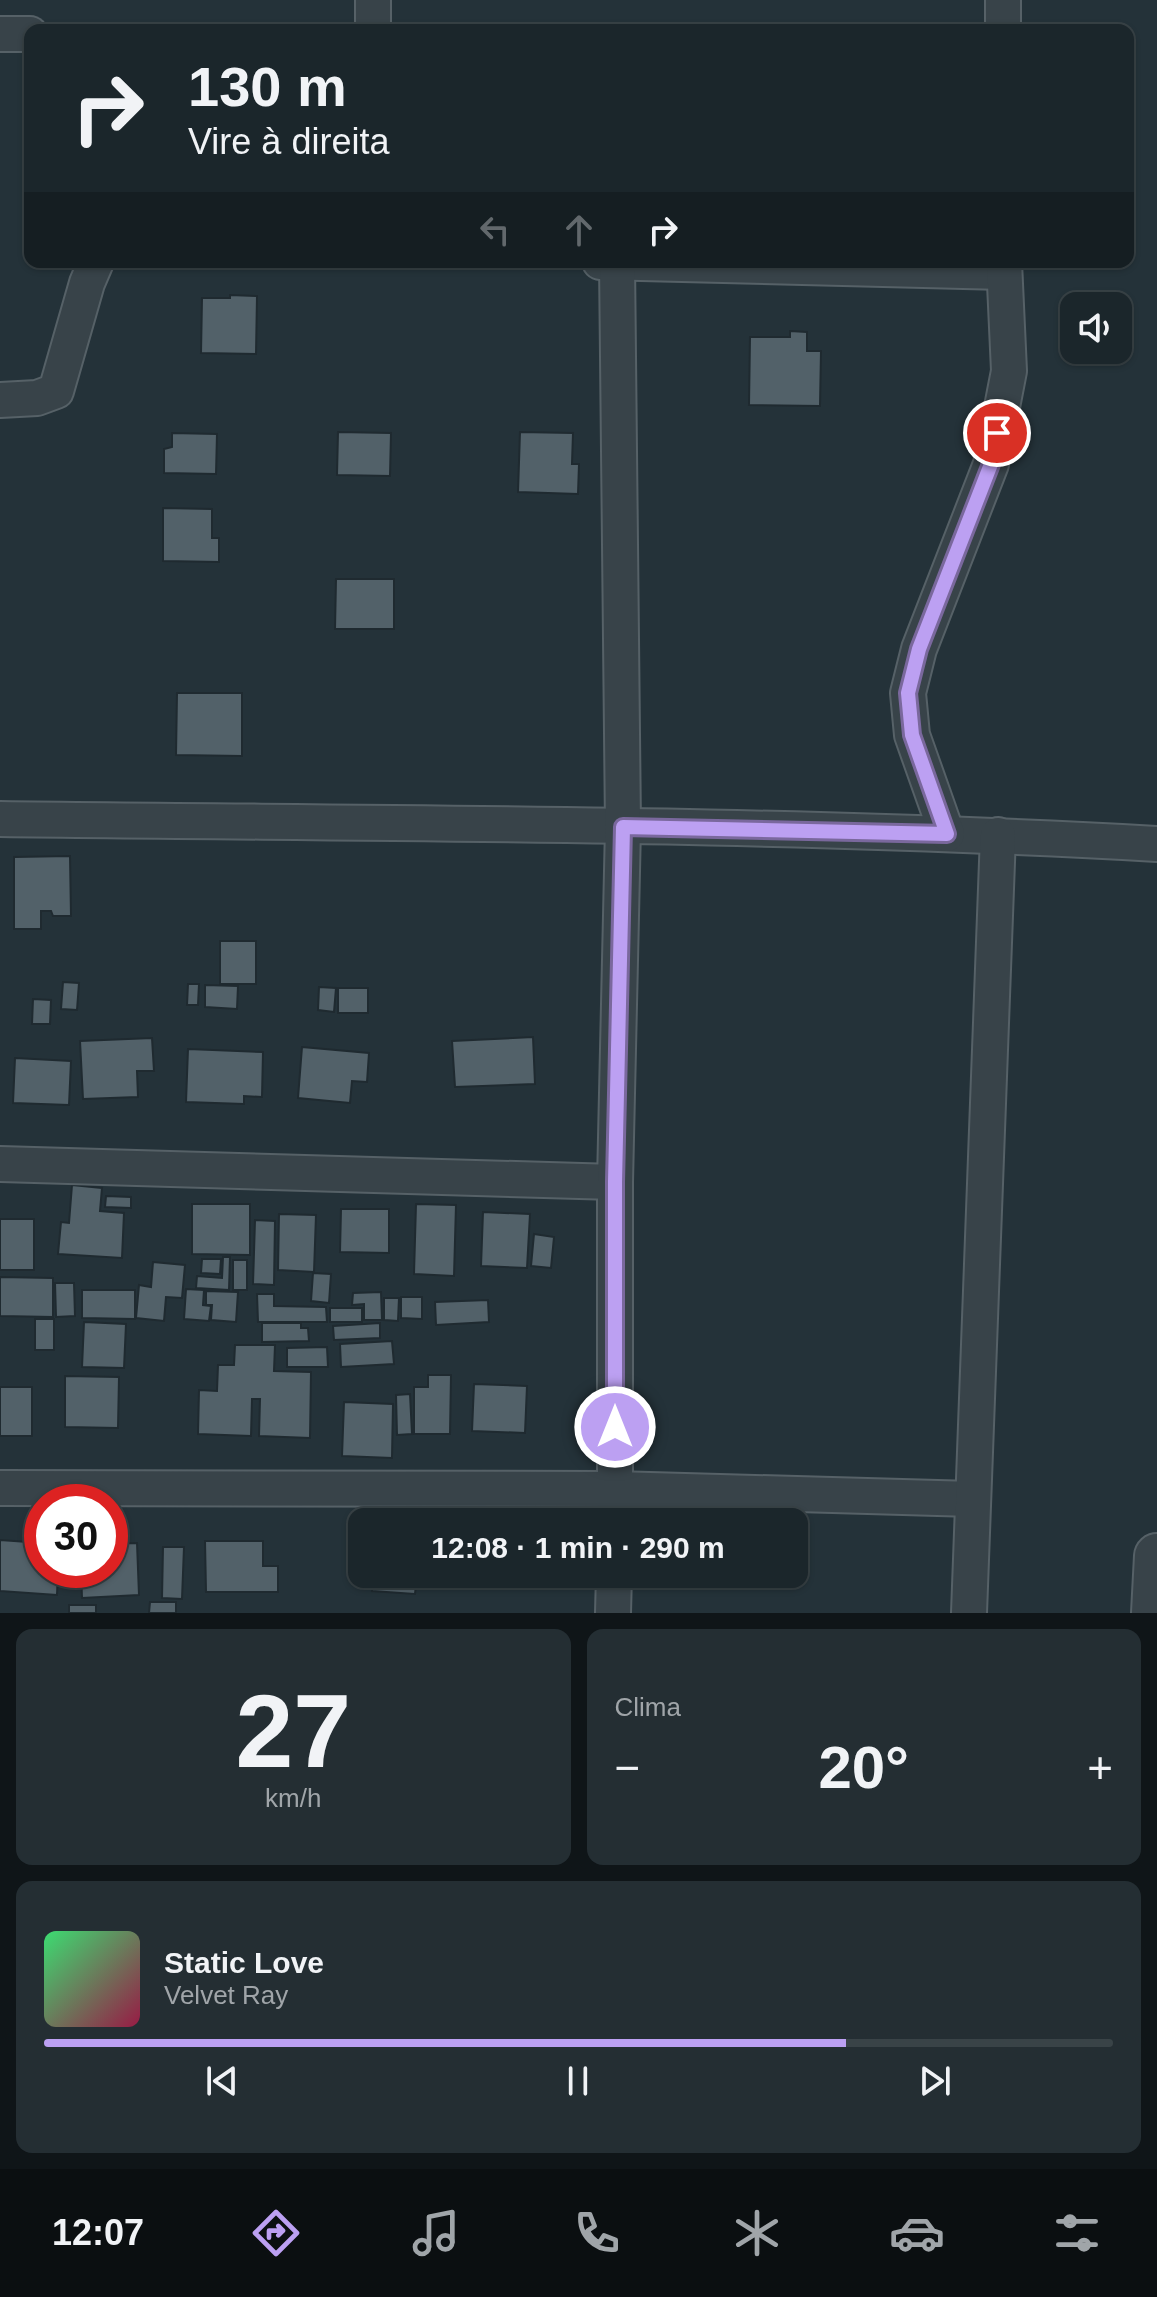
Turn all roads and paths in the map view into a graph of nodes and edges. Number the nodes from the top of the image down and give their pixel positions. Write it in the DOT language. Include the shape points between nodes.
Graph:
graph roads {
  1 [pos="373,0"];
  2 [pos="1003,0"];
  3 [pos="373,24"];
  4 [pos="1003,24"];
  5 [pos="0,34"];
  6 [pos="24,34"];
  7 [pos="93,268"];
  8 [pos="617,268"];
  9 [pos="1004,268"];
  10 [pos="0,400"];
  11 [pos="0,819"];
  12 [pos="623,827"];
  13 [pos="947,834"];
  14 [pos="998,835"];
  15 [pos="1157,844"];
  16 [pos="0,1164"];
  17 [pos="615,1182"];
  18 [pos="0,1488"];
  19 [pos="973,1499"];
  20 [pos="615,1505"];
  21 [pos="1157,1556"];
  22 [pos="614,1588"];
  23 [pos="613,1613"];
  24 [pos="969,1613"];
  25 [pos="1154,1613"];
  1 -- 3 [label="street"];
  2 -- 4 [label="street"];
  5 -- 6 [label="street"];
  7 -- 10 [label="street" via="56,391"];
  8 -- 12 [label="street"];
  9 -- 13 [label="street" via="1009,371 991,464 919,649 908,693 912,735"];
  11 -- 12 [label="street"];
  12 -- 13 [label="street"];
  12 -- 17 [label="street"];
  13 -- 14 [label="street"];
  14 -- 15 [label="street"];
  14 -- 19 [label="street"];
  16 -- 17 [label="street"];
  17 -- 20 [label="street"];
  18 -- 20 [label="street"];
  19 -- 20 [label="street"];
  19 -- 24 [label="street"];
  21 -- 25 [label="street"];
  22 -- 23 [label="street"];
}
